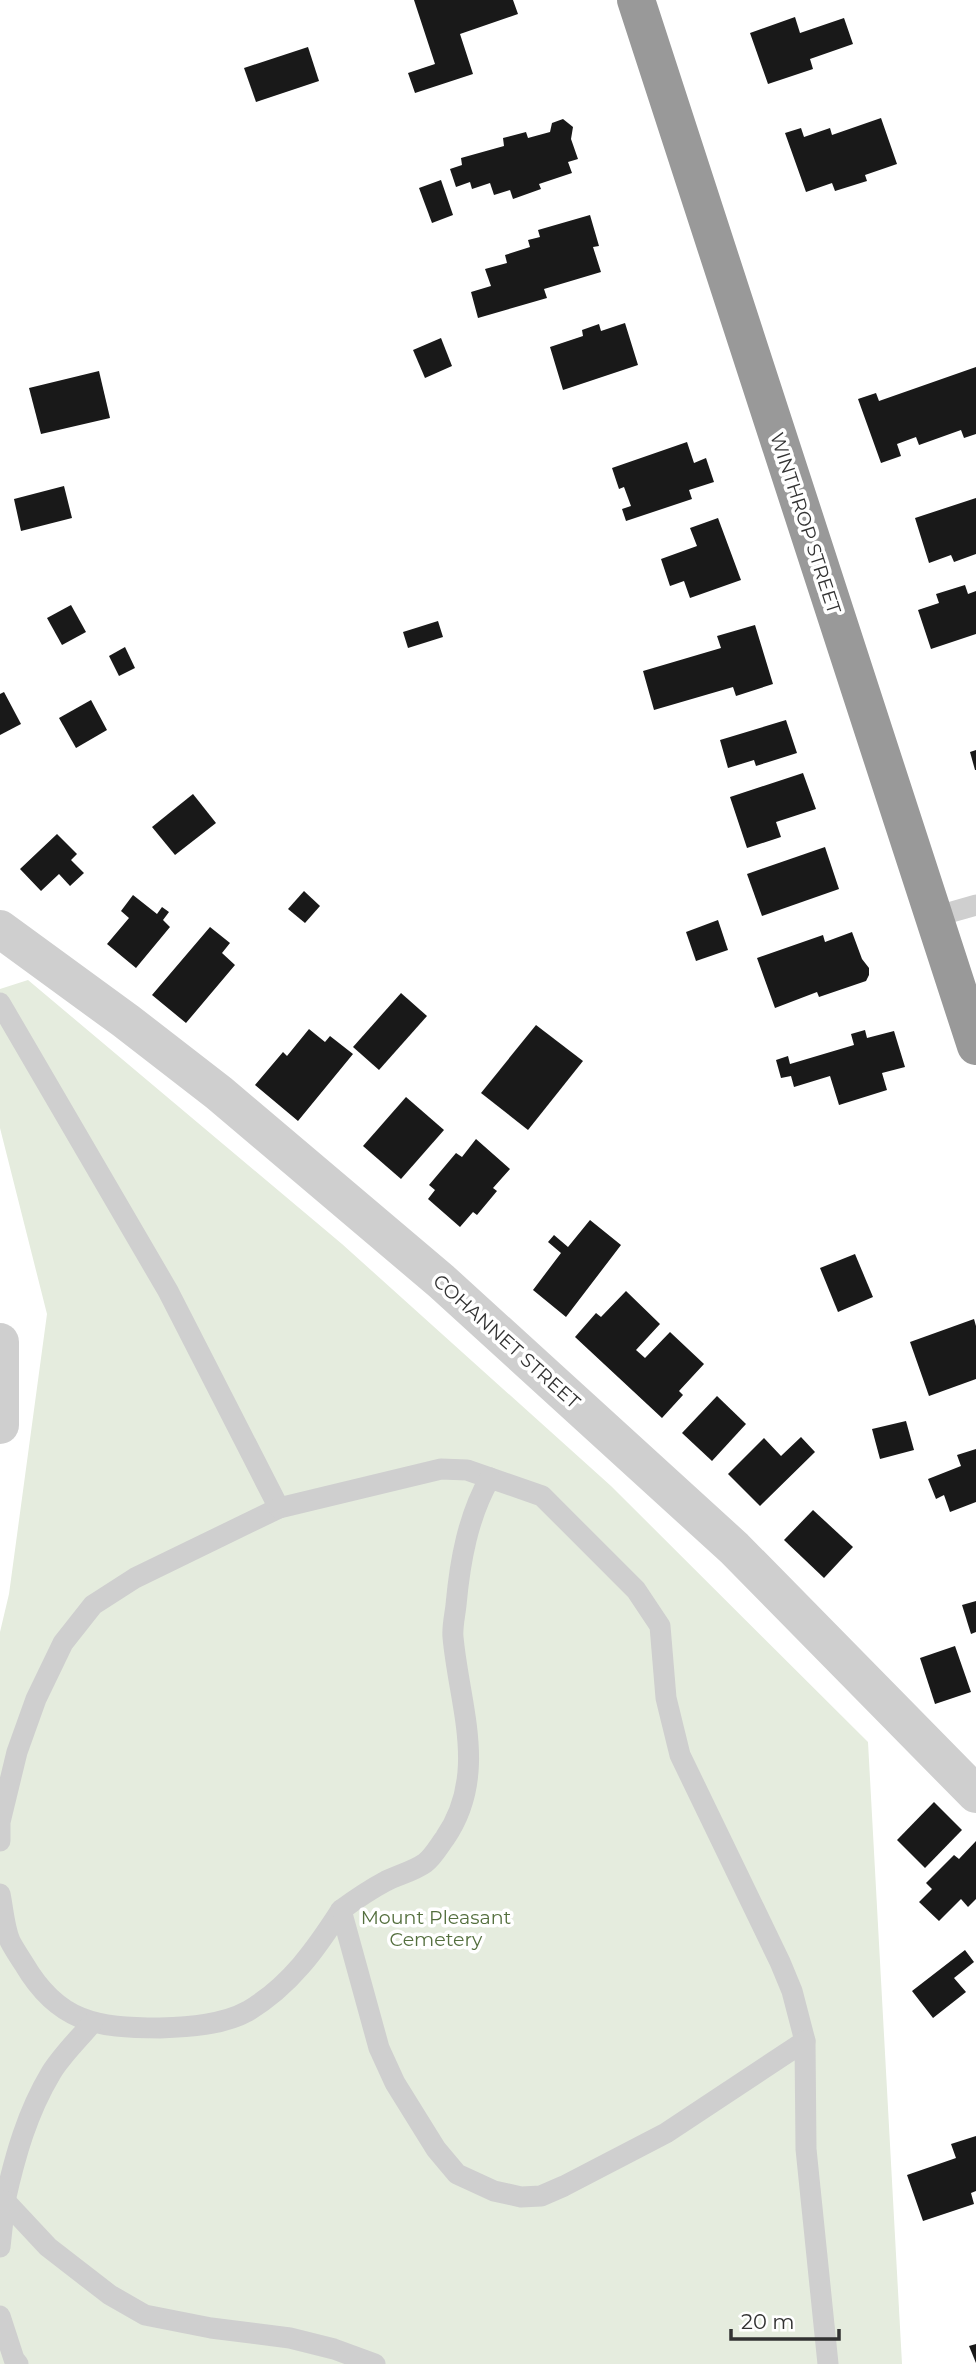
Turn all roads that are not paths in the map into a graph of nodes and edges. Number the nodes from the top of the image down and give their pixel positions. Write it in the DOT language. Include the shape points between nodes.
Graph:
graph roads {
  1 [pos="636,0"];
  2 [pos="976,905"];
  3 [pos="934,917"];
  4 [pos="10,946"];
  5 [pos="0,1003"];
  6 [pos="976,1046"];
  7 [pos="0,1342"];
  8 [pos="0,1425"];
  9 [pos="490,1478"];
  10 [pos="279,1508"];
  11 [pos="976,1794"];
  12 [pos="0,1841"];
  13 [pos="0,1894"];
  14 [pos="341,1910"];
  15 [pos="92,2023"];
  16 [pos="805,2041"];
  17 [pos="5,2201"];
  18 [pos="0,2247"];
  19 [pos="0,2316"];
  20 [pos="18,2364"];
  21 [pos="375,2364"];
  22 [pos="828,2364"];
  1 -- 3 [label="highway, WINTHROP STREET"];
  2 -- 3 [label="lane"];
  3 -- 6 [label="highway, WINTHROP STREET"];
  4 -- 11 [label="street, COHANNET STREET" via="126,1021 219,1093 441,1281 734,1548"];
  5 -- 10 [label="lane" via="168,1291"];
  7 -- 8 [label="street"];
  9 -- 10 [label="lane" via="467,1470 441,1469"];
  9 -- 14 [label="lane" via="470,1523 452,1634 468,1750 460,1807 451,1829 425,1863"];
  9 -- 16 [label="lane" via="542,1496 636,1590 660,1626 666,1698 681,1755 780,1962"];
  10 -- 12 [label="lane" via="135,1578 93,1605 63,1643 36,1699 17,1752"];
  13 -- 15 [label="lane" via="9,1940 33,1979 60,2008"];
  14 -- 15 [label="lane" via="311,1957 246,2012 188,2027"];
  14 -- 16 [label="lane" via="379,2048 395,2083 420,2126 457,2174 494,2191 541,2196 564,2186 666,2133"];
  15 -- 17 [label="lane" via="52,2071 30,2113"];
  16 -- 22 [label="lane" via="806,2149"];
  17 -- 18 [label="lane"];
  17 -- 21 [label="lane" via="48,2247 110,2295 145,2315 290,2339"];
  19 -- 20 [label="lane"];
}
